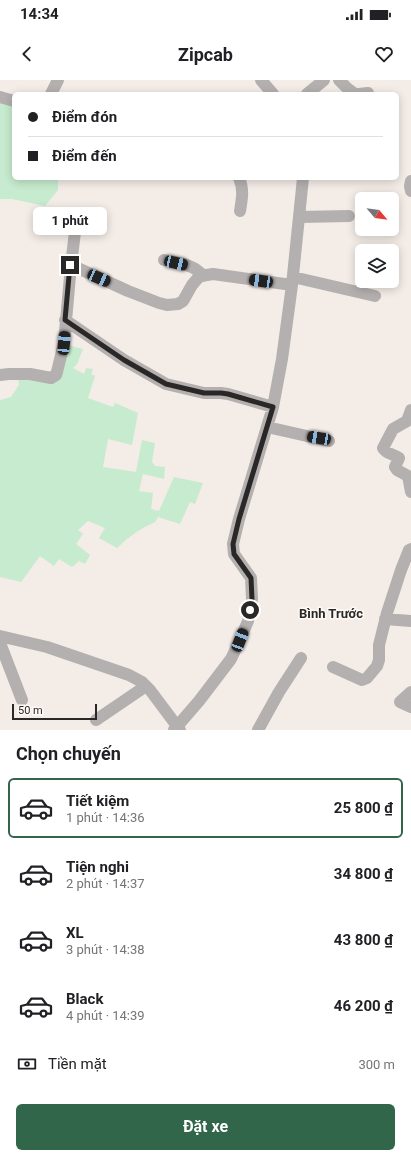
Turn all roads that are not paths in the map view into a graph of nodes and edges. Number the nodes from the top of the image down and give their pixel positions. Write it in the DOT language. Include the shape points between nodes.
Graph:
graph roads {
  1 [pos="58,80"];
  2 [pos="261,80"];
  3 [pos="324,80"];
  4 [pos="339,80"];
  5 [pos="52,92"];
  6 [pos="270,92"];
  7 [pos="309,92"];
  8 [pos="352,92"];
  9 [pos="0,98"];
  10 [pos="12,101"];
  11 [pos="240,180"];
  12 [pos="303,180"];
  13 [pos="411,181"];
  14 [pos="411,191"];
  15 [pos="240,211"];
  16 [pos="349,216"];
  17 [pos="298,217"];
  18 [pos="75,232"];
  19 [pos="164,260"];
  20 [pos="70,265"];
  21 [pos="203,276"];
  22 [pos="293,281"];
  23 [pos="375,296"];
  24 [pos="65,320"];
  25 [pos="0,375"];
  26 [pos="273,407"];
  27 [pos="411,410"];
  28 [pos="267,427"];
  29 [pos="329,441"];
  30 [pos="411,492"];
  31 [pos="411,549"];
  32 [pos="386,619"];
  33 [pos="411,621"];
  34 [pos="0,636"];
  35 [pos="0,643"];
  36 [pos="301,658"];
  37 [pos="333,667"];
  38 [pos="146,686"];
  39 [pos="411,692"];
  40 [pos="22,700"];
  41 [pos="411,707"];
  42 [pos="96,720"];
  43 [pos="177,729"];
  44 [pos="258,730"];
  1 -- 5 [label="street"];
  2 -- 6 [label="street"];
  3 -- 7 [label="street"];
  4 -- 8 [label="street"];
  9 -- 10 [label="street"];
  11 -- 15 [label="street" via="242,193"];
  12 -- 17 [label="street"];
  13 -- 14 [label="street"];
  16 -- 17 [label="street"];
  17 -- 22 [label="street"];
  18 -- 20 [label="street"];
  19 -- 21 [label="street" via="192,267"];
  20 -- 21 [label="street" via="167,305 183,301 194,282"];
  20 -- 24 [label="street"];
  21 -- 22 [label="street" via="213,274"];
  22 -- 23 [label="street"];
  22 -- 26 [label="street"];
  24 -- 25 [label="street" via="64,343 56,375 51,378 30,374"];
  24 -- 26 [label="street" via="124,360 166,384 204,393 228,394"];
  26 -- 28 [label="street"];
  27 -- 30 [label="street" via="407,421 393,429 384,448 399,458 395,467 408,476"];
  28 -- 29 [label="street"];
  28 -- 43 [label="street" via="233,544 234,554 251,578 252,599 248,621 231,659"];
  31 -- 32 [label="street" via="401,570"];
  32 -- 33 [label="street"];
  32 -- 37 [label="street" via="379,644 379,660 367,678 362,680"];
  34 -- 38 [label="street" via="48,647 129,675"];
  35 -- 40 [label="street"];
  36 -- 44 [label="street"];
  38 -- 42 [label="street"];
  38 -- 43 [label="street"];
  39 -- 41 [label="street" via="400,702"];
}
